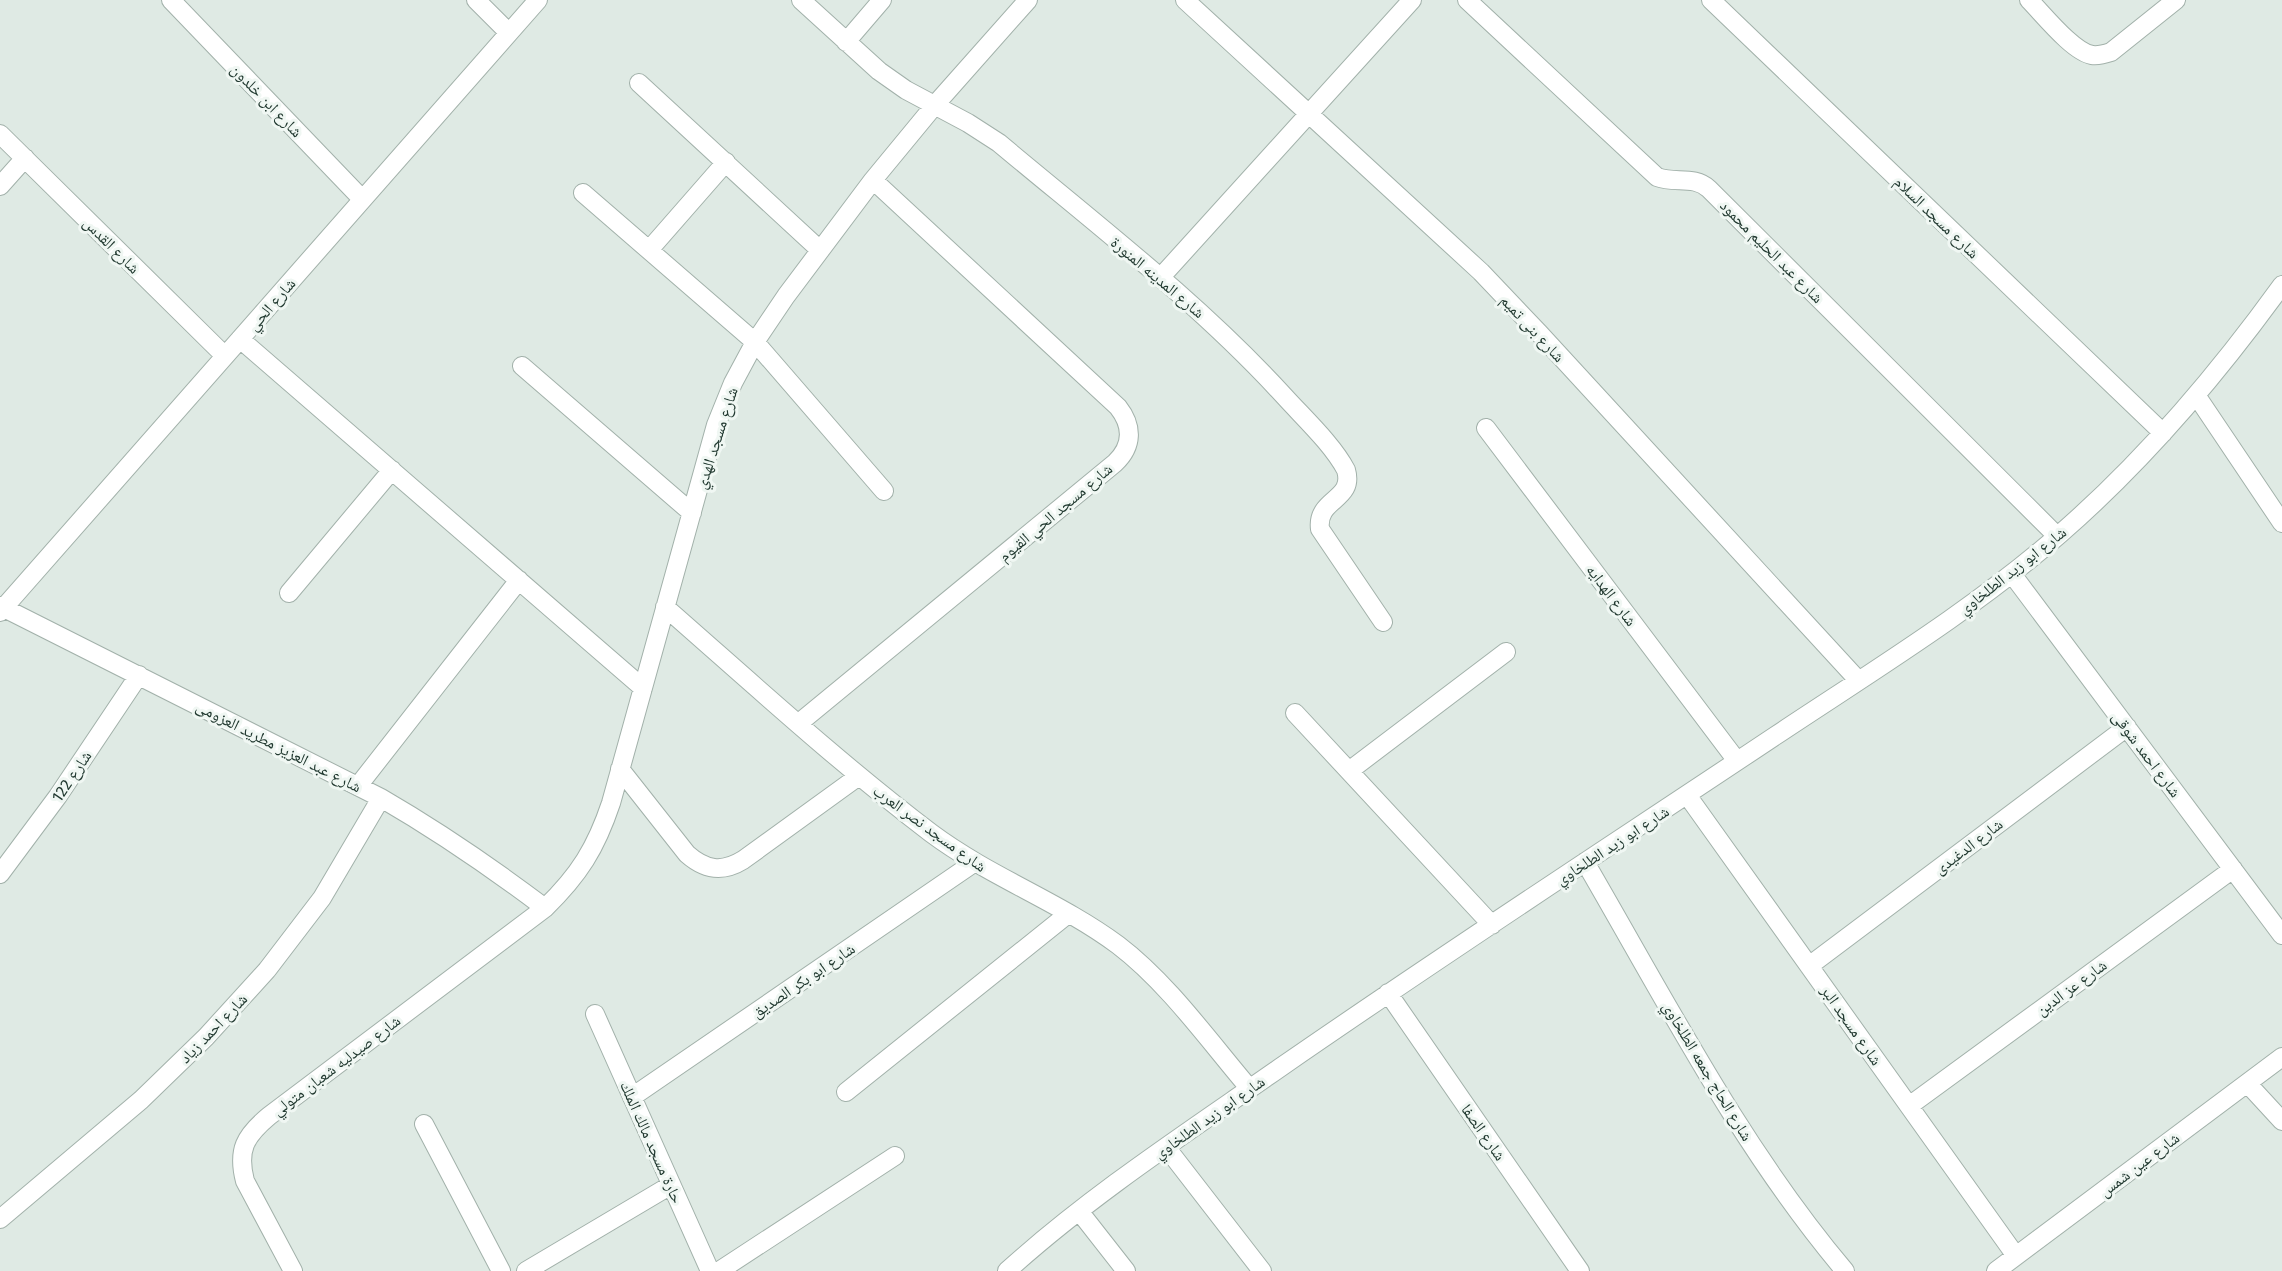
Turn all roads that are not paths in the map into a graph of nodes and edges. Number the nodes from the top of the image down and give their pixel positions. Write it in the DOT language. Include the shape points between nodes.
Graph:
graph roads {
  1 [pos="171,0"];
  2 [pos="476,0"];
  3 [pos="538,0"];
  4 [pos="801,0"];
  5 [pos="882,0"];
  6 [pos="1028,0"];
  7 [pos="1185,0"];
  8 [pos="1412,0"];
  9 [pos="1467,0"];
  10 [pos="1711,0"];
  11 [pos="2029,0"];
  12 [pos="2176,0"];
  13 [pos="509,33"];
  14 [pos="846,42"];
  15 [pos="639,83"];
  16 [pos="934,106"];
  17 [pos="1309,113"];
  18 [pos="0,134"];
  19 [pos="25,158"];
  20 [pos="726,162"];
  21 [pos="873,180"];
  22 [pos="0,186"];
  23 [pos="583,193"];
  24 [pos="363,200"];
  25 [pos="649,250"];
  26 [pos="820,250"];
  27 [pos="1160,279"];
  28 [pos="2282,285"];
  29 [pos="240,339"];
  30 [pos="755,342"];
  31 [pos="225,356"];
  32 [pos="522,366"];
  33 [pos="2196,395"];
  34 [pos="1486,428"];
  35 [pos="2163,433"];
  36 [pos="392,470"];
  37 [pos="884,491"];
  38 [pos="692,513"];
  39 [pos="2282,524"];
  40 [pos="2057,536"];
  41 [pos="2012,573"];
  42 [pos="519,580"];
  43 [pos="289,593"];
  44 [pos="665,607"];
  45 [pos="1,608"];
  46 [pos="1383,622"];
  47 [pos="1506,652"];
  48 [pos="139,675"];
  49 [pos="1858,680"];
  50 [pos="643,688"];
  51 [pos="1295,713"];
  52 [pos="799,723"];
  53 [pos="2127,727"];
  54 [pos="1737,761"];
  55 [pos="620,769"];
  56 [pos="1349,771"];
  57 [pos="859,776"];
  58 [pos="358,786"];
  59 [pos="1687,795"];
  60 [pos="381,798"];
  61 [pos="975,862"];
  62 [pos="1585,862"];
  63 [pos="2233,869"];
  64 [pos="0,874"];
  65 [pos="545,908"];
  66 [pos="1068,914"];
  67 [pos="1492,925"];
  68 [pos="2282,935"];
  69 [pos="1809,966"];
  70 [pos="1388,993"];
  71 [pos="595,1014"];
  72 [pos="2282,1057"];
  73 [pos="2247,1083"];
  74 [pos="1250,1089"];
  75 [pos="846,1092"];
  76 [pos="632,1097"];
  77 [pos="1909,1106"];
  78 [pos="2282,1121"];
  79 [pos="424,1124"];
  80 [pos="1166,1147"];
  81 [pos="895,1156"];
  82 [pos="671,1185"];
  83 [pos="1079,1211"];
  84 [pos="0,1219"];
  85 [pos="2016,1256"];
  86 [pos="293,1271"];
  87 [pos="501,1271"];
  88 [pos="526,1271"];
  89 [pos="710,1271"];
  90 [pos="719,1271"];
  91 [pos="1007,1271"];
  92 [pos="1126,1271"];
  93 [pos="1262,1271"];
  94 [pos="1580,1271"];
  95 [pos="1845,1271"];
  96 [pos="1996,1271"];
  1 -- 24 [label="street, شارع ابن خلدون"];
  2 -- 13 [label="street"];
  3 -- 13 [label="street, شارع الحي"];
  4 -- 14 [label="street, شارع المدينه المنورة"];
  5 -- 14 [label="street"];
  6 -- 16 [label="street, شارع مسجد الهدي"];
  7 -- 17 [label="street, شارع بنى تميم"];
  8 -- 17 [label="street"];
  9 -- 40 [label="street, شارع عبد الحليم محمود" via="1657,177 1704,184"];
  10 -- 35 [label="street, شارع مسجد السلام"];
  11 -- 12 [label="street" via="2081,51 2101,55"];
  13 -- 24 [label="street, شارع الحي"];
  14 -- 16 [label="street, شارع المدينه المنورة" via="879,71"];
  15 -- 20 [label="street"];
  16 -- 21 [label="street, شارع مسجد الهدي"];
  16 -- 27 [label="street, شارع المدينه المنورة" via="999,143"];
  17 -- 27 [label="street"];
  17 -- 49 [label="street, شارع بنى تميم" via="1495,288"];
  18 -- 19 [label="street, شارع القدس"];
  19 -- 22 [label="street"];
  19 -- 31 [label="street, شارع القدس"];
  20 -- 25 [label="street"];
  20 -- 26 [label="street"];
  21 -- 26 [label="street, شارع مسجد الهدي"];
  21 -- 52 [label="street, شارع مسجد الحي القيوم" via="1118,407 1129,425 1130,436 1123,455 1115,463"];
  23 -- 25 [label="street"];
  24 -- 29 [label="street, شارع الحي"];
  25 -- 30 [label="street"];
  26 -- 30 [label="street, شارع مسجد الهدي"];
  27 -- 46 [label="street, شارع المدينه المنورة" via="1250,360 1344,465 1348,476 1346,488 1322,513 1320,529"];
  28 -- 33 [label="street, شارع ابو زيد الطلخاوي"];
  29 -- 31 [label="street, شارع الحي"];
  29 -- 36 [label="street"];
  30 -- 37 [label="street"];
  30 -- 38 [label="street, شارع مسجد الهدي" via="716,425"];
  31 -- 45 [label="street, شارع الحي"];
  32 -- 38 [label="street"];
  33 -- 35 [label="street, شارع ابو زيد الطلخاوي"];
  33 -- 39 [label="street"];
  34 -- 54 [label="street, شارع الهدايه"];
  35 -- 40 [label="street, شارع ابو زيد الطلخاوي"];
  36 -- 42 [label="street"];
  36 -- 43 [label="street"];
  38 -- 44 [label="street, شارع مسجد الهدي"];
  40 -- 41 [label="street, شارع ابو زيد الطلخاوي"];
  41 -- 49 [label="street, شارع ابو زيد الطلخاوي"];
  41 -- 53 [label="street, شارع احمد شوقى"];
  42 -- 50 [label="street"];
  42 -- 58 [label="street"];
  44 -- 50 [label="street, شارع مسجد الهدي"];
  44 -- 52 [label="street, شارع مسجد نصر العرب"];
  45 -- 48 [label="street, شارع عبد العزيز مطريد العزومى"];
  47 -- 56 [label="street"];
  48 -- 58 [label="street, شارع عبد العزيز مطريد العزومى"];
  48 -- 64 [label="street, شارع 122"];
  49 -- 54 [label="street, شارع ابو زيد الطلخاوي"];
  50 -- 55 [label="street, شارع مسجد الهدي"];
  51 -- 56 [label="street"];
  52 -- 57 [label="street, شارع مسجد نصر العرب"];
  53 -- 63 [label="street, شارع احمد شوقى"];
  53 -- 69 [label="street, شارع الدغيدى"];
  54 -- 59 [label="street, شارع ابو زيد الطلخاوي"];
  55 -- 57 [label="street" via="687,854 708,868 720,869 743,860"];
  55 -- 65 [label="street, شارع مسجد الهدي" via="601,833 587,860"];
  56 -- 67 [label="street"];
  57 -- 61 [label="street, شارع مسجد نصر العرب" via="933,835"];
  58 -- 60 [label="street, شارع عبد العزيز مطريد العزومى"];
  59 -- 62 [label="street, شارع ابو زيد الطلخاوي"];
  59 -- 69 [label="street, شارع مسجد البر"];
  60 -- 65 [label="street, شارع عبد العزيز مطريد العزومى" via="437,831"];
  60 -- 84 [label="street, شارع احمد زياد" via="322,898 267,970 141,1100"];
  61 -- 66 [label="street, شارع مسجد نصر العرب"];
  61 -- 76 [label="street, شارع ابو بكر الصديق"];
  62 -- 67 [label="street, شارع ابو زيد الطلخاوي"];
  62 -- 95 [label="street, شارع الحاج جمعه الطلخاوي" via="1751,1142"];
  63 -- 68 [label="street, شارع احمد شوقى"];
  63 -- 77 [label="street, شارع عز الدين"];
  65 -- 86 [label="street, شارع صيدليه شعبان متولي" via="269,1116 247,1139 242,1152 244,1181"];
  66 -- 74 [label="street, شارع مسجد نصر العرب" via="1118,945 1147,970"];
  66 -- 75 [label="street"];
  67 -- 70 [label="street, شارع ابو زيد الطلخاوي"];
  69 -- 77 [label="street, شارع مسجد البر"];
  70 -- 74 [label="street, شارع ابو زيد الطلخاوي"];
  70 -- 94 [label="street, شارع الصفا"];
  71 -- 76 [label="street, حارة مسجد مالك الملك"];
  72 -- 73 [label="street, شارع عين شمس"];
  73 -- 78 [label="street"];
  73 -- 85 [label="street, شارع عين شمس"];
  74 -- 80 [label="street, شارع ابو زيد الطلخاوي"];
  76 -- 82 [label="street, حارة مسجد مالك الملك"];
  77 -- 85 [label="street, شارع مسجد البر"];
  79 -- 87 [label="street"];
  80 -- 83 [label="street, شارع ابو زيد الطلخاوي"];
  80 -- 93 [label="street"];
  81 -- 90 [label="street"];
  82 -- 88 [label="street"];
  82 -- 89 [label="street, حارة مسجد مالك الملك"];
  83 -- 91 [label="street, شارع ابو زيد الطلخاوي"];
  83 -- 92 [label="street"];
  85 -- 96 [label="street, شارع عين شمس"];
}
